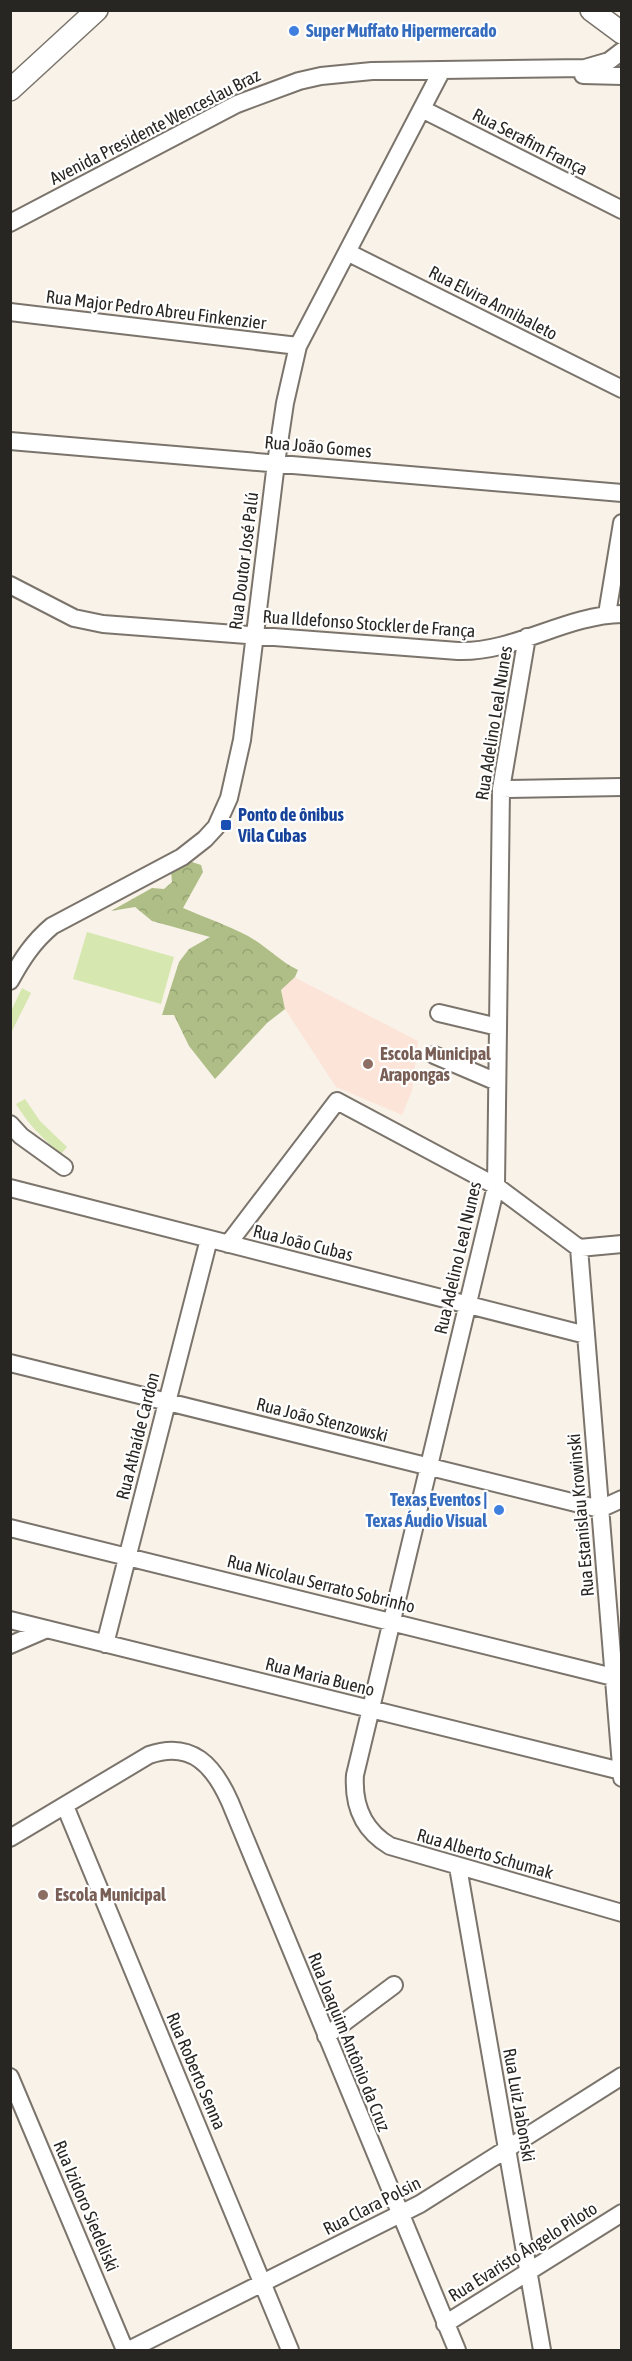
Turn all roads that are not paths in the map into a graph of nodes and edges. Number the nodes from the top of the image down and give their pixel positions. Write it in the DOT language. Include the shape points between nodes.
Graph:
graph roads {
  1 [pos="98,10"];
  2 [pos="591,10"];
  3 [pos="621,33"];
  4 [pos="621,51"];
  5 [pos="537,69"];
  6 [pos="442,70"];
  7 [pos="621,76"];
  8 [pos="10,90"];
  9 [pos="422,109"];
  10 [pos="621,210"];
  11 [pos="10,223"];
  12 [pos="347,252"];
  13 [pos="10,312"];
  14 [pos="298,346"];
  15 [pos="621,389"];
  16 [pos="10,441"];
  17 [pos="276,464"];
  18 [pos="621,493"];
  19 [pos="621,523"];
  20 [pos="10,585"];
  21 [pos="614,614"];
  22 [pos="255,636"];
  23 [pos="527,637"];
  24 [pos="621,787"];
  25 [pos="501,789"];
  26 [pos="10,981"];
  27 [pos="439,1013"];
  28 [pos="498,1027"];
  29 [pos="434,1055"];
  30 [pos="497,1082"];
  31 [pos="10,1124"];
  32 [pos="64,1167"];
  33 [pos="496,1186"];
  34 [pos="10,1188"];
  35 [pos="209,1239"];
  36 [pos="228,1244"];
  37 [pos="621,1244"];
  38 [pos="579,1248"];
  39 [pos="468,1305"];
  40 [pos="586,1335"];
  41 [pos="10,1363"];
  42 [pos="167,1402"];
  43 [pos="429,1467"];
  44 [pos="621,1499"];
  45 [pos="600,1509"];
  46 [pos="10,1528"];
  47 [pos="127,1556"];
  48 [pos="10,1620"];
  49 [pos="392,1622"];
  50 [pos="46,1629"];
  51 [pos="105,1644"];
  52 [pos="10,1645"];
  53 [pos="617,1676"];
  54 [pos="371,1709"];
  55 [pos="619,1714"];
  56 [pos="621,1771"];
  57 [pos="621,1778"];
  58 [pos="64,1806"];
  59 [pos="357,1806"];
  60 [pos="10,1838"];
  61 [pos="458,1867"];
  62 [pos="621,1913"];
  63 [pos="394,1985"];
  64 [pos="326,2036"];
  65 [pos="621,2076"];
  66 [pos="10,2077"];
  67 [pos="507,2149"];
  68 [pos="621,2213"];
  69 [pos="400,2215"];
  70 [pos="528,2272"];
  71 [pos="263,2283"];
  72 [pos="445,2324"];
  73 [pos="127,2350"];
  74 [pos="291,2350"];
  75 [pos="457,2350"];
  76 [pos="542,2350"];
  1 -- 8 [label="main road"];
  2 -- 3 [label="main road"];
  4 -- 5 [label="street, Avenida Presidente Wenceslau Braz" via="598,66"];
  5 -- 6 [label="street, Avenida Presidente Wenceslau Braz"];
  5 -- 7 [label="street, Avenida Presidente Wenceslau Braz"];
  6 -- 9 [label="street, Rua Doutor José Palú"];
  6 -- 11 [label="street, Avenida Presidente Wenceslau Braz" via="348,72 281,87 237,105"];
  9 -- 10 [label="street, Rua Serafim França"];
  9 -- 12 [label="street, Rua Doutor José Palú"];
  12 -- 14 [label="street, Rua Doutor José Palú"];
  12 -- 15 [label="street, Rua Elvira Annibaleto"];
  13 -- 14 [label="street, Rua Major Pedro Abreu Finkenzier"];
  14 -- 17 [label="street, Rua Doutor José Palú"];
  16 -- 17 [label="street, Rua João Gomes"];
  17 -- 18 [label="street, Rua João Gomes"];
  17 -- 22 [label="street, Rua Doutor José Palú"];
  19 -- 21 [label="street"];
  20 -- 22 [label="street, Rua Ildefonso Stockler de França" via="86,622"];
  21 -- 23 [label="street, Rua Ildefonso Stockler de França"];
  22 -- 23 [label="street, Rua Ildefonso Stockler de França" via="473,652"];
  22 -- 26 [label="street, Rua Doutor José Palú" via="235,779 216,827 182,857 52,926 26,951"];
  23 -- 25 [label="street, Rua Adelino Leal Nunes"];
  24 -- 25 [label="street"];
  25 -- 28 [label="street, Rua Adelino Leal Nunes"];
  27 -- 28 [label="street"];
  28 -- 30 [label="street, Rua Adelino Leal Nunes"];
  29 -- 30 [label="street"];
  30 -- 33 [label="street, Rua Adelino Leal Nunes"];
  31 -- 32 [label="street"];
  33 -- 36 [label="street" via="337,1101"];
  33 -- 38 [label="street"];
  33 -- 39 [label="street, Rua Adelino Leal Nunes"];
  34 -- 35 [label="street, Rua João Cubas"];
  35 -- 36 [label="street, Rua João Cubas"];
  35 -- 42 [label="street, Rua Athaíde Cardon"];
  36 -- 39 [label="street, Rua João Cubas"];
  37 -- 38 [label="street"];
  38 -- 40 [label="street, Rua Estanislau Krowinski"];
  39 -- 40 [label="street, Rua João Cubas"];
  39 -- 43 [label="street, Rua Adelino Leal Nunes"];
  40 -- 45 [label="street, Rua Estanislau Krowinski"];
  41 -- 42 [label="street, Rua João Stenzowski"];
  42 -- 43 [label="street, Rua João Stenzowski"];
  42 -- 47 [label="street, Rua Athaíde Cardon"];
  43 -- 45 [label="street, Rua João Stenzowski"];
  43 -- 49 [label="street, Rua Adelino Leal Nunes"];
  44 -- 45 [label="street"];
  45 -- 53 [label="street, Rua Estanislau Krowinski"];
  46 -- 47 [label="street, Rua Nicolau Serrato Sobrinho"];
  47 -- 49 [label="street, Rua Nicolau Serrato Sobrinho"];
  47 -- 51 [label="street, Rua Athaíde Cardon"];
  48 -- 50 [label="street, Rua Maria Bueno"];
  49 -- 53 [label="street, Rua Nicolau Serrato Sobrinho"];
  49 -- 54 [label="street, Rua Adelino Leal Nunes"];
  50 -- 51 [label="street, Rua Maria Bueno"];
  50 -- 52 [label="street"];
  51 -- 54 [label="street, Rua Maria Bueno"];
  53 -- 55 [label="street, Rua Estanislau Krowinski"];
  54 -- 56 [label="street, Rua Maria Bueno"];
  54 -- 59 [label="street, Rua Adelino Leal Nunes" via="355,1775"];
  55 -- 56 [label="street, Rua Estanislau Krowinski"];
  56 -- 57 [label="street, Rua Estanislau Krowinski"];
  58 -- 60 [label="street"];
  58 -- 64 [label="street, Rua Joaquim Antônio da Cruz" via="149,1755 172,1750 195,1756 213,1770 224,1788"];
  58 -- 71 [label="street, Rua Roberto Senna"];
  59 -- 61 [label="street, Rua Alberto Schumak" via="368,1828 390,1846"];
  61 -- 62 [label="street, Rua Alberto Schumak"];
  61 -- 67 [label="street, Rua Luiz Jabonski"];
  63 -- 64 [label="street"];
  64 -- 69 [label="street, Rua Joaquim Antônio da Cruz"];
  65 -- 67 [label="street, Rua Clara Polsin"];
  66 -- 73 [label="street, Rua Izidoro Siedeliski"];
  67 -- 69 [label="street, Rua Clara Polsin"];
  67 -- 70 [label="street, Rua Luiz Jabonski"];
  68 -- 70 [label="street, Rua Evaristo Ângelo Piloto"];
  69 -- 71 [label="street, Rua Clara Polsin"];
  69 -- 72 [label="street, Rua Joaquim Antônio da Cruz"];
  70 -- 72 [label="street, Rua Evaristo Ângelo Piloto"];
  70 -- 76 [label="street, Rua Luiz Jabonski"];
  71 -- 73 [label="street, Rua Clara Polsin"];
  71 -- 74 [label="street, Rua Roberto Senna"];
  72 -- 75 [label="street, Rua Joaquim Antônio da Cruz"];
}
